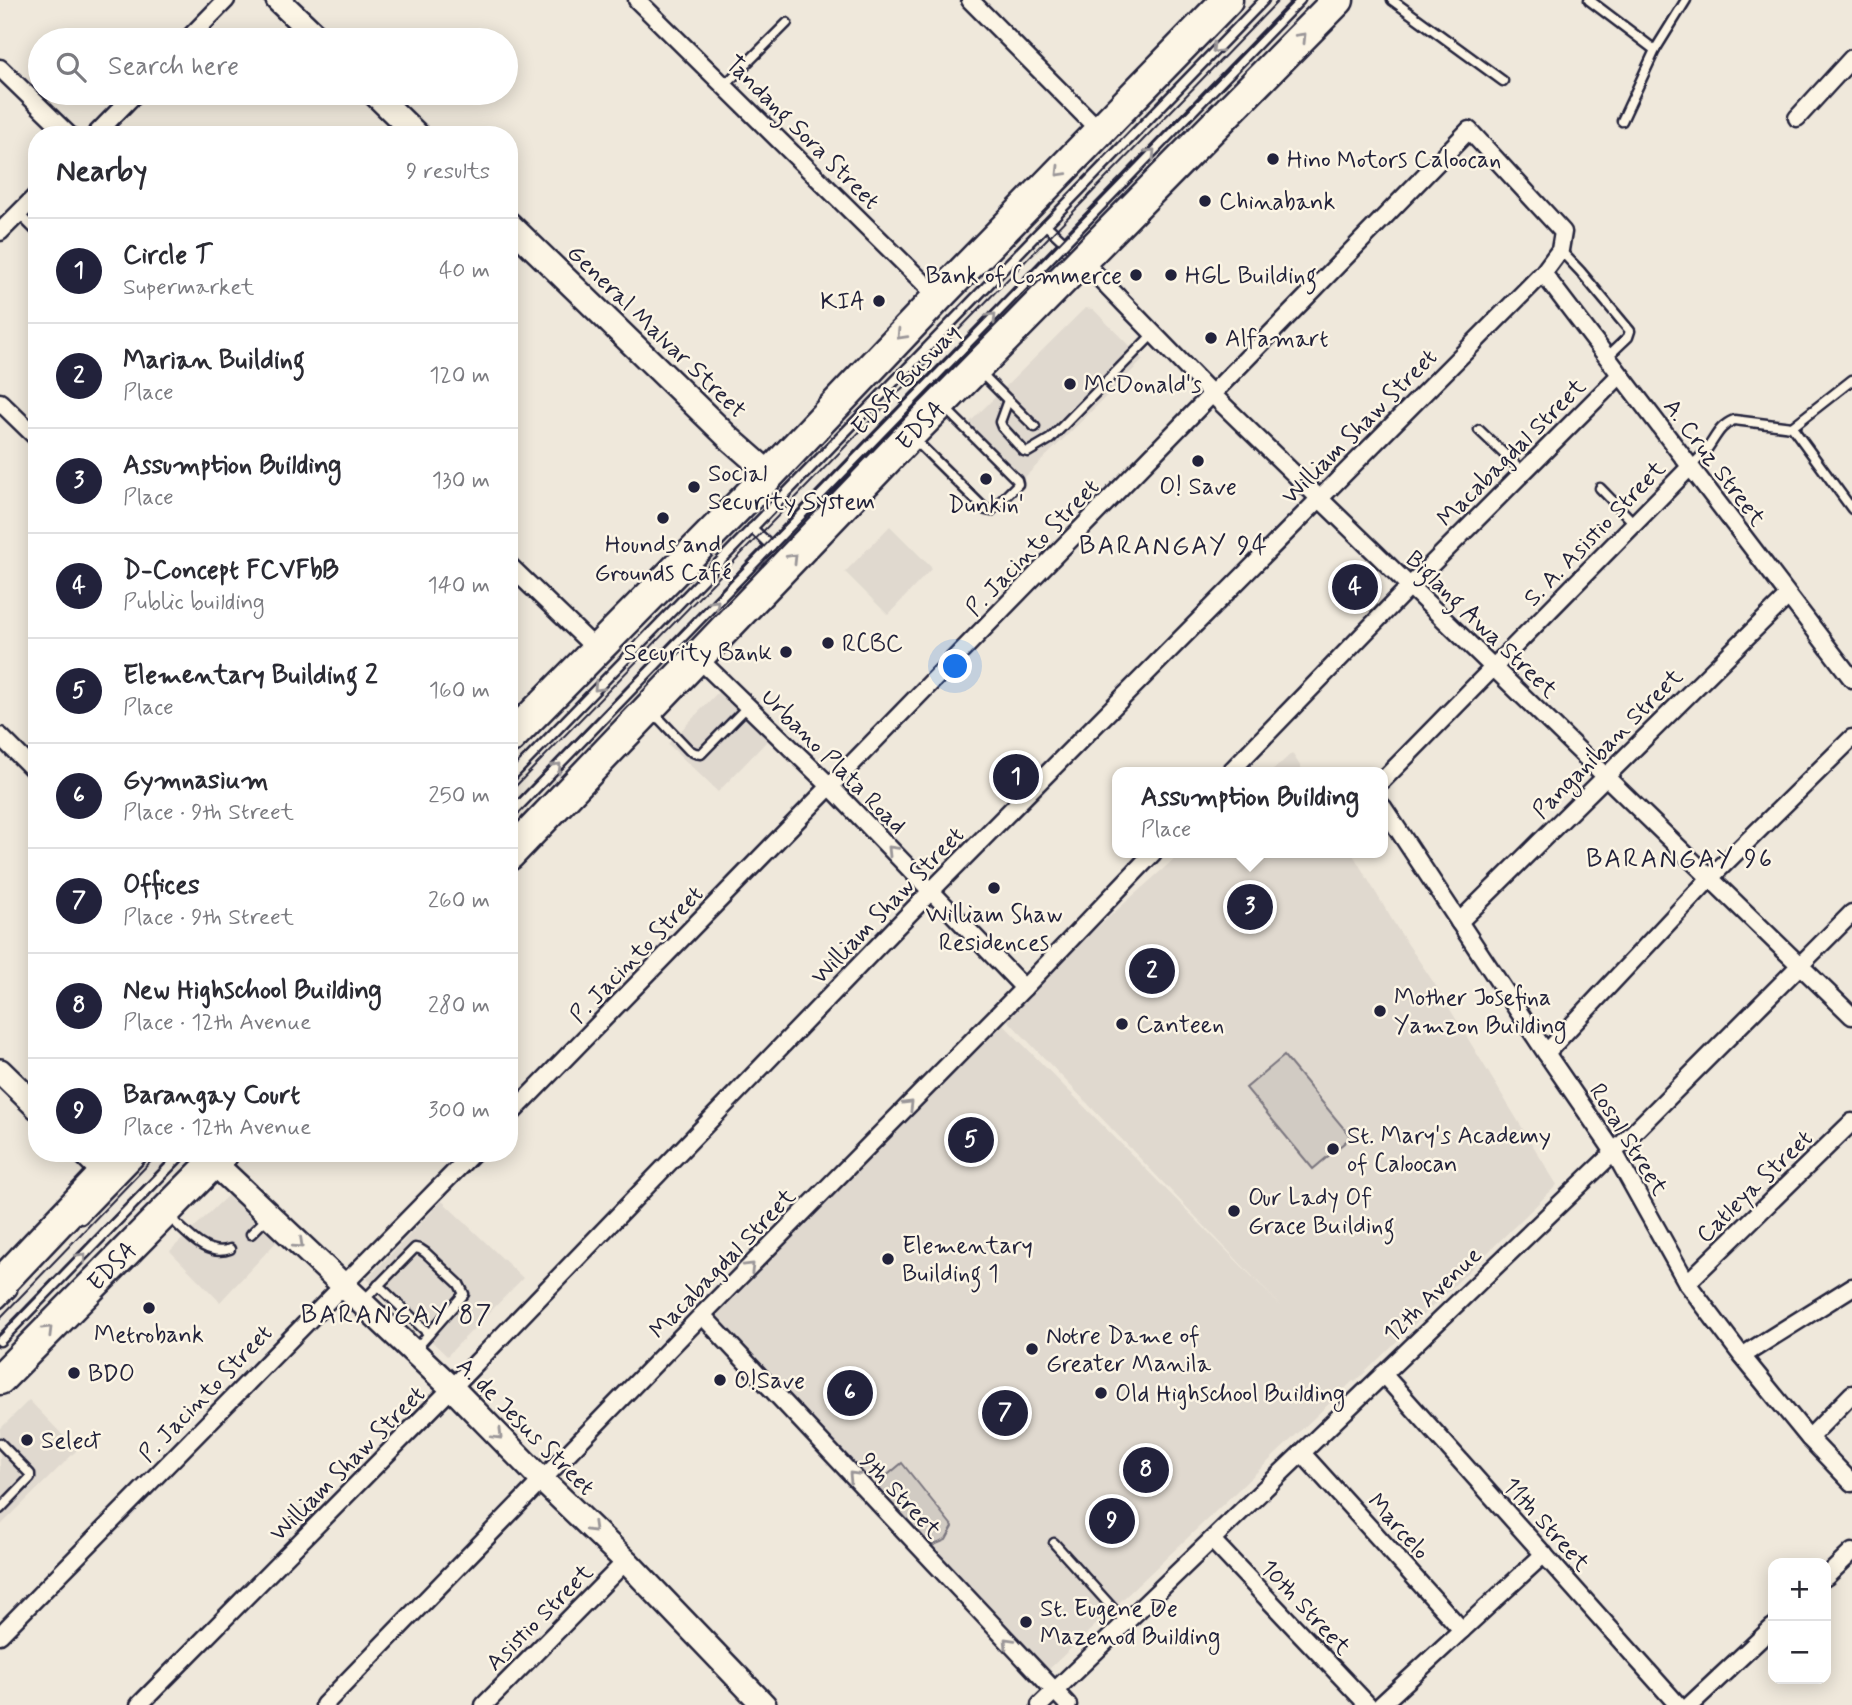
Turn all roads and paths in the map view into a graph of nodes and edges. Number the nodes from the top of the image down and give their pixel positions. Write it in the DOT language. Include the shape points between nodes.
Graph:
graph roads {
  1 [pos="226,0"];
  2 [pos="278,0"];
  3 [pos="637,0"];
  4 [pos="970,0"];
  5 [pos="1227,0"];
  6 [pos="1264,0"];
  7 [pos="1300,0"];
  8 [pos="1338,0"];
  9 [pos="1392,0"];
  10 [pos="1589,0"];
  11 [pos="1686,0"];
  12 [pos="788,23"];
  13 [pos="199,28"];
  14 [pos="307,28"];
  15 [pos="1655,50"];
  16 [pos="1852,58"];
  17 [pos="0,68"];
  18 [pos="1503,81"];
  19 [pos="724,86"];
  20 [pos="28,95"];
  21 [pos="38,105"];
  22 [pos="124,105"];
  23 [pos="386,105"];
  24 [pos="1797,118"];
  25 [pos="1622,121"];
  26 [pos="60,126"];
  27 [pos="104,126"];
  28 [pos="408,126"];
  29 [pos="1100,131"];
  30 [pos="28,204"];
  31 [pos="19,213"];
  32 [pos="28,222"];
  33 [pos="1045,225"];
  34 [pos="0,232"];
  35 [pos="518,233"];
  36 [pos="1560,250"];
  37 [pos="1073,252"];
  38 [pos="1543,273"];
  39 [pos="938,297"];
  40 [pos="1154,333"];
  41 [pos="1607,357"];
  42 [pos="977,369"];
  43 [pos="1620,375"];
  44 [pos="1852,380"];
  45 [pos="1212,394"];
  46 [pos="1008,400"];
  47 [pos="0,402"];
  48 [pos="942,404"];
  49 [pos="1035,427"];
  50 [pos="1792,428"];
  51 [pos="28,429"];
  52 [pos="1479,430"];
  53 [pos="910,435"];
  54 [pos="1690,467"];
  55 [pos="1523,472"];
  56 [pos="770,474"];
  57 [pos="1600,488"];
  58 [pos="1320,498"];
  59 [pos="1852,509"];
  60 [pos="1635,524"];
  61 [pos="752,528"];
  62 [pos="771,546"];
  63 [pos="518,574"];
  64 [pos="1410,586"];
  65 [pos="1788,596"];
  66 [pos="597,650"];
  67 [pos="698,658"];
  68 [pos="1494,667"];
  69 [pos="1852,679"];
  70 [pos="747,707"];
  71 [pos="650,709"];
  72 [pos="518,730"];
  73 [pos="0,736"];
  74 [pos="1852,738"];
  75 [pos="28,763"];
  76 [pos="1235,767"];
  77 [pos="518,770"];
  78 [pos="1388,775"];
  79 [pos="1606,776"];
  80 [pos="831,787"];
  81 [pos="518,807"];
  82 [pos="1388,815"];
  83 [pos="518,846"];
  84 [pos="1148,858"];
  85 [pos="1710,877"];
  86 [pos="931,891"];
  87 [pos="1852,913"];
  88 [pos="1459,922"];
  89 [pos="1800,965"];
  90 [pos="1024,988"];
  91 [pos="1852,1016"];
  92 [pos="1546,1053"];
  93 [pos="0,1071"];
  94 [pos="28,1098"];
  95 [pos="518,1107"];
  96 [pos="1852,1122"];
  97 [pos="1614,1152"];
  98 [pos="99,1162"];
  99 [pos="137,1162"];
  100 [pos="194,1162"];
  101 [pos="199,1162"];
  102 [pos="210,1162"];
  103 [pos="464,1162"];
  104 [pos="164,1212"];
  105 [pos="269,1216"];
  106 [pos="78,1223"];
  107 [pos="251,1234"];
  108 [pos="230,1249"];
  109 [pos="6,1277"];
  110 [pos="1687,1283"];
  111 [pos="378,1285"];
  112 [pos="343,1286"];
  113 [pos="1852,1287"];
  114 [pos="0,1303"];
  115 [pos="361,1303"];
  116 [pos="702,1315"];
  117 [pos="429,1334"];
  118 [pos="0,1341"];
  119 [pos="413,1352"];
  120 [pos="1742,1356"];
  121 [pos="1383,1374"];
  122 [pos="0,1379"];
  123 [pos="452,1388"];
  124 [pos="1852,1394"];
  125 [pos="1809,1438"];
  126 [pos="0,1443"];
  127 [pos="1302,1452"];
  128 [pos="543,1481"];
  129 [pos="1852,1483"];
  130 [pos="0,1509"];
  131 [pos="1212,1539"];
  132 [pos="1054,1544"];
  133 [pos="1852,1552"];
  134 [pos="1544,1554"];
  135 [pos="626,1561"];
  136 [pos="1831,1572"];
  137 [pos="1126,1623"];
  138 [pos="1462,1630"];
  139 [pos="1768,1631"];
  140 [pos="0,1635"];
  141 [pos="1055,1691"];
  142 [pos="139,1705"];
  143 [pos="324,1705"];
  144 [pos="484,1705"];
  145 [pos="764,1705"];
  146 [pos="1040,1705"];
  147 [pos="1068,1705"];
  148 [pos="1368,1705"];
  149 [pos="1381,1705"];
  150 [pos="1678,1705"];
  151 [pos="1690,1705"];
  1 -- 13 [label="street"];
  2 -- 14 [label="main road"];
  3 -- 19 [label="street, Tandang Sora Street"];
  4 -- 29 [label="street"];
  5 -- 29 [label="highway"];
  6 -- 33 [label="lane, EDSA Busway, one-way"];
  37 -- 7 [label="lane, EDSA Busway, one-way"];
  37 -- 8 [label="highway, EDSA, one-way"];
  9 -- 18 [label="lane"];
  10 -- 15 [label="lane"];
  11 -- 15 [label="lane"];
  12 -- 19 [label="lane"];
  15 -- 25 [label="lane"];
  16 -- 24 [label="street"];
  17 -- 20 [label="street"];
  19 -- 39 [label="street, Tandang Sora Street"];
  21 -- 26 [label="street"];
  22 -- 27 [label="street"];
  23 -- 28 [label="main road"];
  29 -- 39 [label="highway, one-way"];
  30 -- 31 [label="street"];
  31 -- 32 [label="lane"];
  31 -- 34 [label="street"];
  33 -- 37 [label="lane"];
  33 -- 61 [label="lane, EDSA Busway"];
  35 -- 56 [label="main road, General Malvar Street"];
  36 -- 38 [label="street, William Shaw Street"];
  36 -- 41 [label="lane" via="1630,331"];
  36 -- 45 [label="street, P. Jacinto Street" via="1563,232 1469,130"];
  37 -- 40 [label="street, Biglang Awa Street"];
  37 -- 42 [label="highway, EDSA"];
  62 -- 37 [label="lane, EDSA Busway, one-way"];
  38 -- 41 [label="street, A. Cruz Street"];
  38 -- 58 [label="street, William Shaw Street"];
  39 -- 56 [label="highway, one-way"];
  40 -- 45 [label="street, Biglang Awa Street"];
  40 -- 46 [label="lane" via="1050,439 1028,452 1000,422"];
  41 -- 43 [label="street, A. Cruz Street"];
  42 -- 46 [label="lane"];
  42 -- 48 [label="highway, EDSA"];
  43 -- 54 [label="street, A. Cruz Street"];
  43 -- 55 [label="street, Macabagdal Street"];
  44 -- 50 [label="lane"];
  45 -- 58 [label="street, Biglang Awa Street"];
  45 -- 80 [label="street, P. Jacinto Street"];
  46 -- 49 [label="lane"];
  47 -- 51 [label="street"];
  48 -- 53 [label="highway, EDSA"];
  48 -- 53 [label="lane" via="1018,482 991,511"];
  50 -- 54 [label="lane" via="1734,420 1726,423"];
  50 -- 59 [label="lane"];
  52 -- 55 [label="lane"];
  67 -- 53 [label="highway, EDSA, one-way"];
  54 -- 60 [label="street, S. A. Asistio Street"];
  54 -- 65 [label="street, A. Cruz Street"];
  55 -- 64 [label="street, Macabagdal Street"];
  56 -- 66 [label="highway"];
  57 -- 60 [label="lane"];
  58 -- 64 [label="street, Biglang Awa Street"];
  58 -- 86 [label="street, William Shaw Street"];
  60 -- 68 [label="street, S. A. Asistio Street"];
  61 -- 62 [label="lane"];
  61 -- 77 [label="lane, EDSA Busway, one-way"];
  81 -- 62 [label="lane, EDSA Busway, one-way"];
  63 -- 66 [label="street"];
  64 -- 68 [label="street, Biglang Awa Street"];
  64 -- 76 [label="street, Macabagdal Street"];
  65 -- 69 [label="street, A. Cruz Street"];
  65 -- 79 [label="street, Panganiban Street"];
  66 -- 72 [label="highway"];
  67 -- 70 [label="street, Urbano Plata Road"];
  67 -- 71 [label="highway, EDSA"];
  68 -- 78 [label="street, S. A. Asistio Street"];
  68 -- 79 [label="street, Biglang Awa Street"];
  70 -- 71 [label="lane" via="701,754 689,750"];
  70 -- 80 [label="street, Urbano Plata Road"];
  71 -- 83 [label="highway, EDSA"];
  73 -- 75 [label="street"];
  74 -- 85 [label="street"];
  79 -- 85 [label="street, Biglang Awa Street"];
  79 -- 88 [label="street, Panganiban Street"];
  86 -- 80 [label="street, Urbano Plata Road, one-way"];
  80 -- 95 [label="street, P. Jacinto Street"];
  82 -- 88 [label="street, Rosal Street"];
  84 -- 90 [label="street, Macabagdal Street"];
  85 -- 89 [label="street, Biglang Awa Street"];
  85 -- 92 [label="street"];
  86 -- 90 [label="street, Urbano Plata Road"];
  86 -- 123 [label="street, William Shaw Street"];
  87 -- 89 [label="street, 12th Avenue"];
  88 -- 92 [label="street, Rosal Street"];
  89 -- 91 [label="street, Biglang Awa Street"];
  89 -- 97 [label="street, 12th Avenue"];
  116 -- 90 [label="street, Macabagdal Street, one-way"];
  92 -- 97 [label="street, Rosal Street"];
  93 -- 94 [label="main road"];
  96 -- 110 [label="street, Catleya Street"];
  97 -- 110 [label="street, Rosal Street"];
  97 -- 121 [label="street, 12th Avenue"];
  98 -- 109 [label="highway"];
  99 -- 106 [label="lane"];
  118 -- 100 [label="lane, one-way"];
  101 -- 104 [label="highway, EDSA" via="187,1189"];
  102 -- 105 [label="main road, A. de Jesus Street"];
  103 -- 112 [label="street, P. Jacinto Street"];
  104 -- 108 [label="lane" via="205,1248 215,1252"];
  122 -- 104 [label="highway, EDSA, one-way"];
  105 -- 107 [label="lane"];
  105 -- 112 [label="main road, A. de Jesus Street, one-way"];
  109 -- 114 [label="lane"];
  110 -- 120 [label="street, Rosal Street"];
  111 -- 115 [label="lane"];
  111 -- 117 [label="lane"];
  111 -- 117 [label="lane" via="415,1248 459,1284 464,1294"];
  112 -- 115 [label="main road, A. de Jesus Street"];
  112 -- 140 [label="street, P. Jacinto Street"];
  113 -- 120 [label="street"];
  115 -- 119 [label="main road, A. de Jesus Street"];
  116 -- 128 [label="street, Macabagdal Street"];
  141 -- 116 [label="street, 9th Street, one-way"];
  117 -- 119 [label="lane"];
  119 -- 123 [label="main road, A. de Jesus Street"];
  120 -- 125 [label="street, Rosal Street"];
  121 -- 127 [label="street, 12th Avenue"];
  121 -- 134 [label="street, 11th Street"];
  123 -- 128 [label="main road, A. de Jesus Street, one-way"];
  123 -- 142 [label="street, William Shaw Street"];
  124 -- 125 [label="street"];
  125 -- 129 [label="street, Rosal Street"];
  126 -- 130 [label="lane" via="30,1478"];
  127 -- 131 [label="street, 12th Avenue"];
  127 -- 138 [label="street, Marcelo"];
  128 -- 135 [label="main road, A. de Jesus Street, one-way"];
  128 -- 143 [label="street, Macabagdal Street"];
  131 -- 137 [label="street, 12th Avenue"];
  131 -- 148 [label="street, 10th Street"];
  132 -- 137 [label="lane"];
  133 -- 136 [label="street"];
  134 -- 138 [label="street"];
  134 -- 150 [label="street, 11th Street"];
  135 -- 144 [label="street, Asistio Street"];
  135 -- 145 [label="main road, A. de Jesus Street"];
  137 -- 141 [label="street, 12th Avenue"];
  138 -- 149 [label="street"];
  139 -- 151 [label="street"];
  141 -- 146 [label="street, 12th Avenue"];
  141 -- 147 [label="street, 9th Street"];
}
